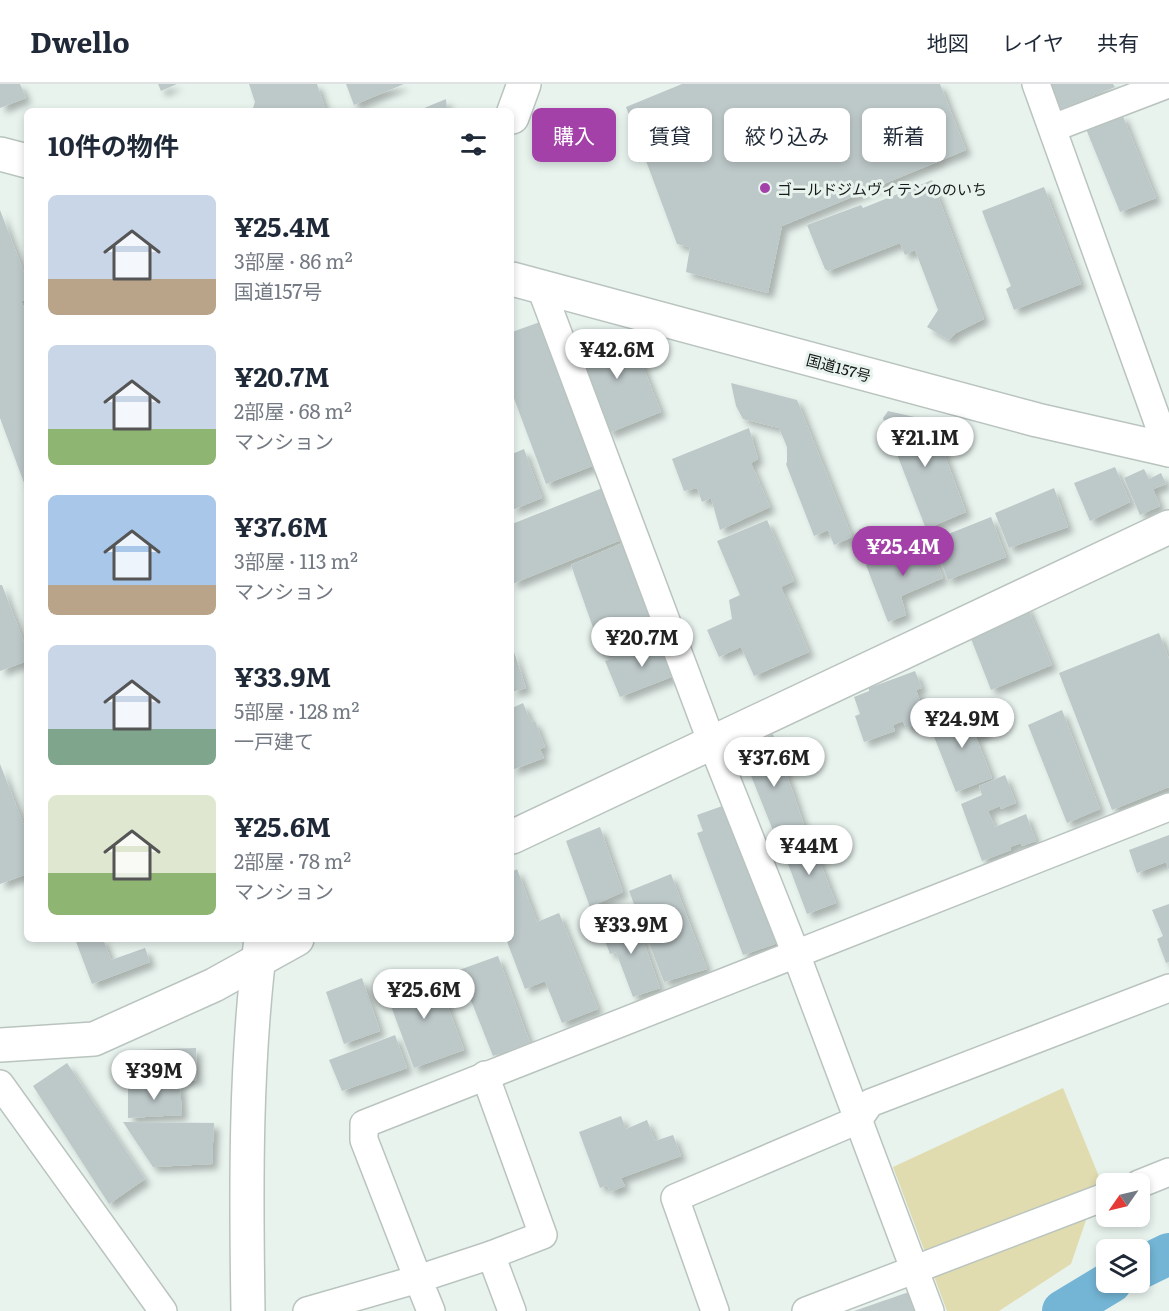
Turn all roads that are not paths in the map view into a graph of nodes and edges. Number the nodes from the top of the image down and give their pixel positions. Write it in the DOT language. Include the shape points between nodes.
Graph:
graph roads {
  1 [pos="524,84"];
  2 [pos="1036,84"];
  3 [pos="1168,84"];
  4 [pos="514,112"];
  5 [pos="1053,128"];
  6 [pos="0,154"];
  7 [pos="24,160"];
  8 [pos="526,283"];
  9 [pos="1168,451"];
  10 [pos="1169,526"];
  11 [pos="712,743"];
  12 [pos="1169,807"];
  13 [pos="514,836"];
  14 [pos="286,942"];
  15 [pos="260,949"];
  16 [pos="796,954"];
  17 [pos="1169,988"];
  18 [pos="0,1045"];
  19 [pos="485,1075"];
  20 [pos="0,1084"];
  21 [pos="858,1120"];
  22 [pos="1169,1172"];
  23 [pos="1150,1180"];
  24 [pos="1096,1200"];
  25 [pos="491,1255"];
  26 [pos="915,1269"];
  27 [pos="418,1279"];
  28 [pos="163,1311"];
  29 [pos="248,1311"];
  30 [pos="307,1311"];
  31 [pos="431,1311"];
  32 [pos="512,1311"];
  33 [pos="715,1311"];
  34 [pos="806,1311"];
  35 [pos="930,1311"];
  1 -- 4 [label="main road"];
  2 -- 5 [label="street"];
  3 -- 5 [label="street"];
  5 -- 9 [label="street"];
  6 -- 7 [label="main road"];
  8 -- 9 [label="main road, 国道157号" via="1026,417"];
  8 -- 11 [label="street"];
  10 -- 11 [label="main road"];
  11 -- 13 [label="main road"];
  11 -- 16 [label="street"];
  12 -- 16 [label="street"];
  14 -- 15 [label="main road"];
  15 -- 18 [label="main road" via="214,985 94,1039"];
  15 -- 29 [label="main road" via="249,1073"];
  16 -- 19 [label="street"];
  16 -- 21 [label="street"];
  17 -- 21 [label="street" via="870,1103"];
  19 -- 25 [label="street" via="543,1235"];
  19 -- 27 [label="street" via="364,1124 364,1140"];
  20 -- 28 [label="street"];
  21 -- 26 [label="street"];
  21 -- 33 [label="street" via="675,1198"];
  22 -- 23 [label="street"];
  24 -- 26 [label="street"];
  25 -- 27 [label="street"];
  25 -- 32 [label="street"];
  26 -- 34 [label="street"];
  26 -- 35 [label="street"];
  27 -- 30 [label="street"];
  27 -- 31 [label="street"];
}
